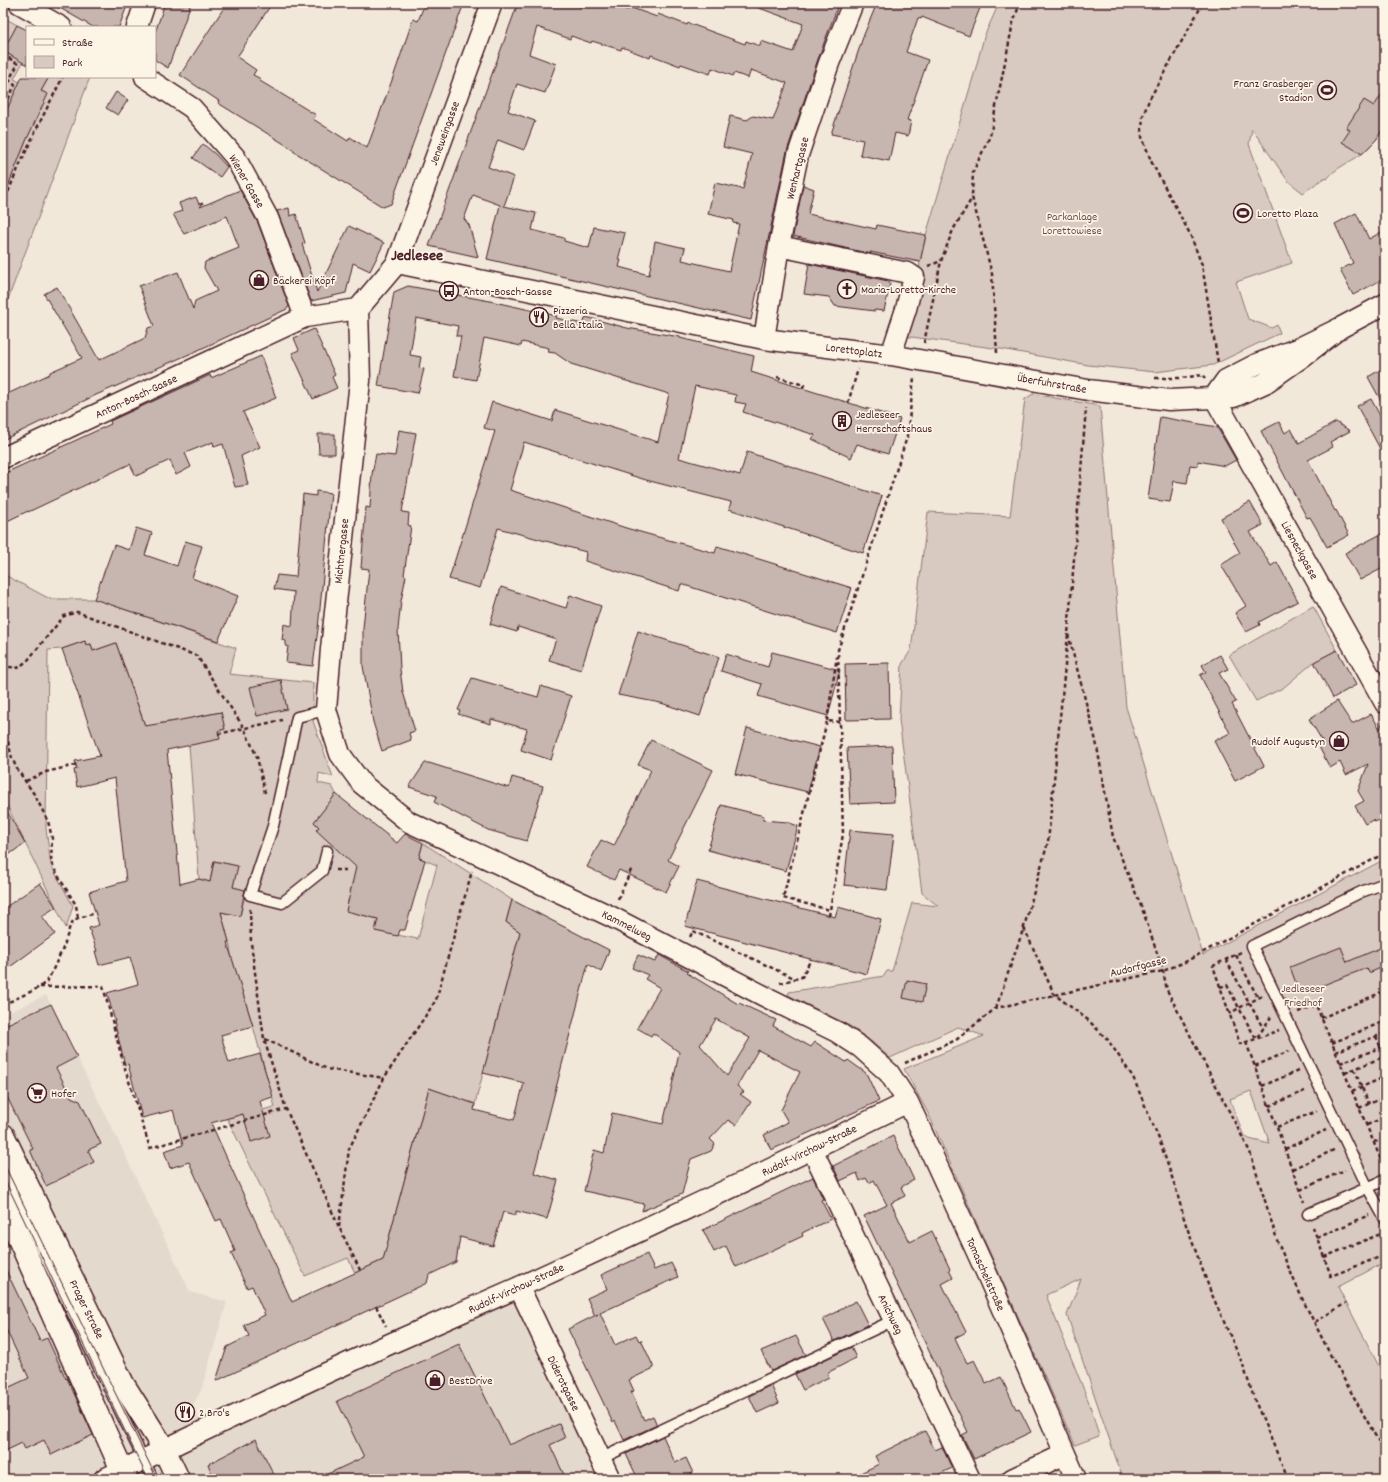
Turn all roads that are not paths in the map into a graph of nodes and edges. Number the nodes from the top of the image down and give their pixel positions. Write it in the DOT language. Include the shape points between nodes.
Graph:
graph roads {
  1 [pos="19,3"];
  2 [pos="145,3"];
  3 [pos="492,3"];
  4 [pos="853,3"];
  5 [pos="59,26"];
  6 [pos="137,26"];
  7 [pos="147,78"];
  8 [pos="779,246"];
  9 [pos="396,263"];
  10 [pos="1385,304"];
  11 [pos="358,309"];
  12 [pos="305,317"];
  13 [pos="764,339"];
  14 [pos="891,355"];
  15 [pos="1214,397"];
  16 [pos="3,458"];
  17 [pos="1385,703"];
  18 [pos="326,710"];
  19 [pos="362,784"];
  20 [pos="327,851"];
  21 [pos="1385,883"];
  22 [pos="889,1073"];
  23 [pos="908,1102"];
  24 [pos="3,1135"];
  25 [pos="812,1149"];
  26 [pos="3,1170"];
  27 [pos="1385,1180"];
  28 [pos="1368,1188"];
  29 [pos="3,1203"];
  30 [pos="1308,1214"];
  31 [pos="1385,1219"];
  32 [pos="518,1287"];
  33 [pos="894,1320"];
  34 [pos="164,1449"];
  35 [pos="1065,1454"];
  36 [pos="600,1459"];
  37 [pos="144,1460"];
  38 [pos="118,1476"];
  39 [pos="153,1479"];
  40 [pos="178,1479"];
  41 [pos="610,1479"];
  42 [pos="970,1479"];
  43 [pos="1012,1479"];
  44 [pos="1076,1479"];
  1 -- 5 [label="street"];
  2 -- 6 [label="street"];
  3 -- 9 [label="street, Jeneweingasse"];
  4 -- 8 [label="street, Wenhartgasse" via="829,63 798,155"];
  7 -- 12 [label="street, Wiener Gasse" via="192,108 235,157 268,218"];
  8 -- 13 [label="street, Wenhartgasse"];
  8 -- 14 [label="street, Lorettoplatz" via="908,273 914,277"];
  9 -- 11 [label="street"];
  9 -- 13 [label="street"];
  10 -- 15 [label="street" via="1299,348 1257,364 1226,380"];
  11 -- 12 [label="street, Anton-Bosch-Gasse"];
  11 -- 18 [label="street, Michtnergasse" via="360,381"];
  12 -- 16 [label="street, Anton-Bosch-Gasse"];
  13 -- 14 [label="street, Lorettoplatz"];
  14 -- 15 [label="street, Überfuhrstraße" via="1088,390 1169,400"];
  15 -- 17 [label="street, Liesneckgasse"];
  18 -- 19 [label="street, Michtnergasse" via="340,754"];
  18 -- 20 [label="lane" via="297,717 273,826 250,895 282,902 322,871"];
  19 -- 22 [label="street, Kammelweg" via="410,822 610,916 837,1032 860,1047"];
  21 -- 28 [label="lane" via="1361,892 1252,946"];
  22 -- 23 [label="street, Tomaschekstraße"];
  23 -- 25 [label="street, Rudolf-Virchow-Straße"];
  23 -- 35 [label="street, Tomaschekstraße"];
  24 -- 34 [label="main road, Prager Straße" via="123,1384"];
  25 -- 32 [label="street, Rudolf-Virchow-Straße"];
  25 -- 33 [label="street, Anichweg"];
  26 -- 37 [label="lane"];
  27 -- 28 [label="lane"];
  28 -- 30 [label="lane"];
  28 -- 31 [label="lane"];
  29 -- 38 [label="main road"];
  32 -- 34 [label="street, Rudolf-Virchow-Straße" via="393,1342"];
  32 -- 36 [label="street, Diderotgasse"];
  33 -- 36 [label="lane"];
  33 -- 42 [label="street, Anichweg"];
  34 -- 37 [label="street, Rudolf-Virchow-Straße"];
  34 -- 40 [label="main road, Prager Straße"];
  35 -- 43 [label="street"];
  35 -- 44 [label="street, Tomaschekstraße"];
  36 -- 41 [label="street, Diderotgasse"];
  37 -- 38 [label="street, Rudolf-Virchow-Straße"];
  37 -- 39 [label="lane"];
}
